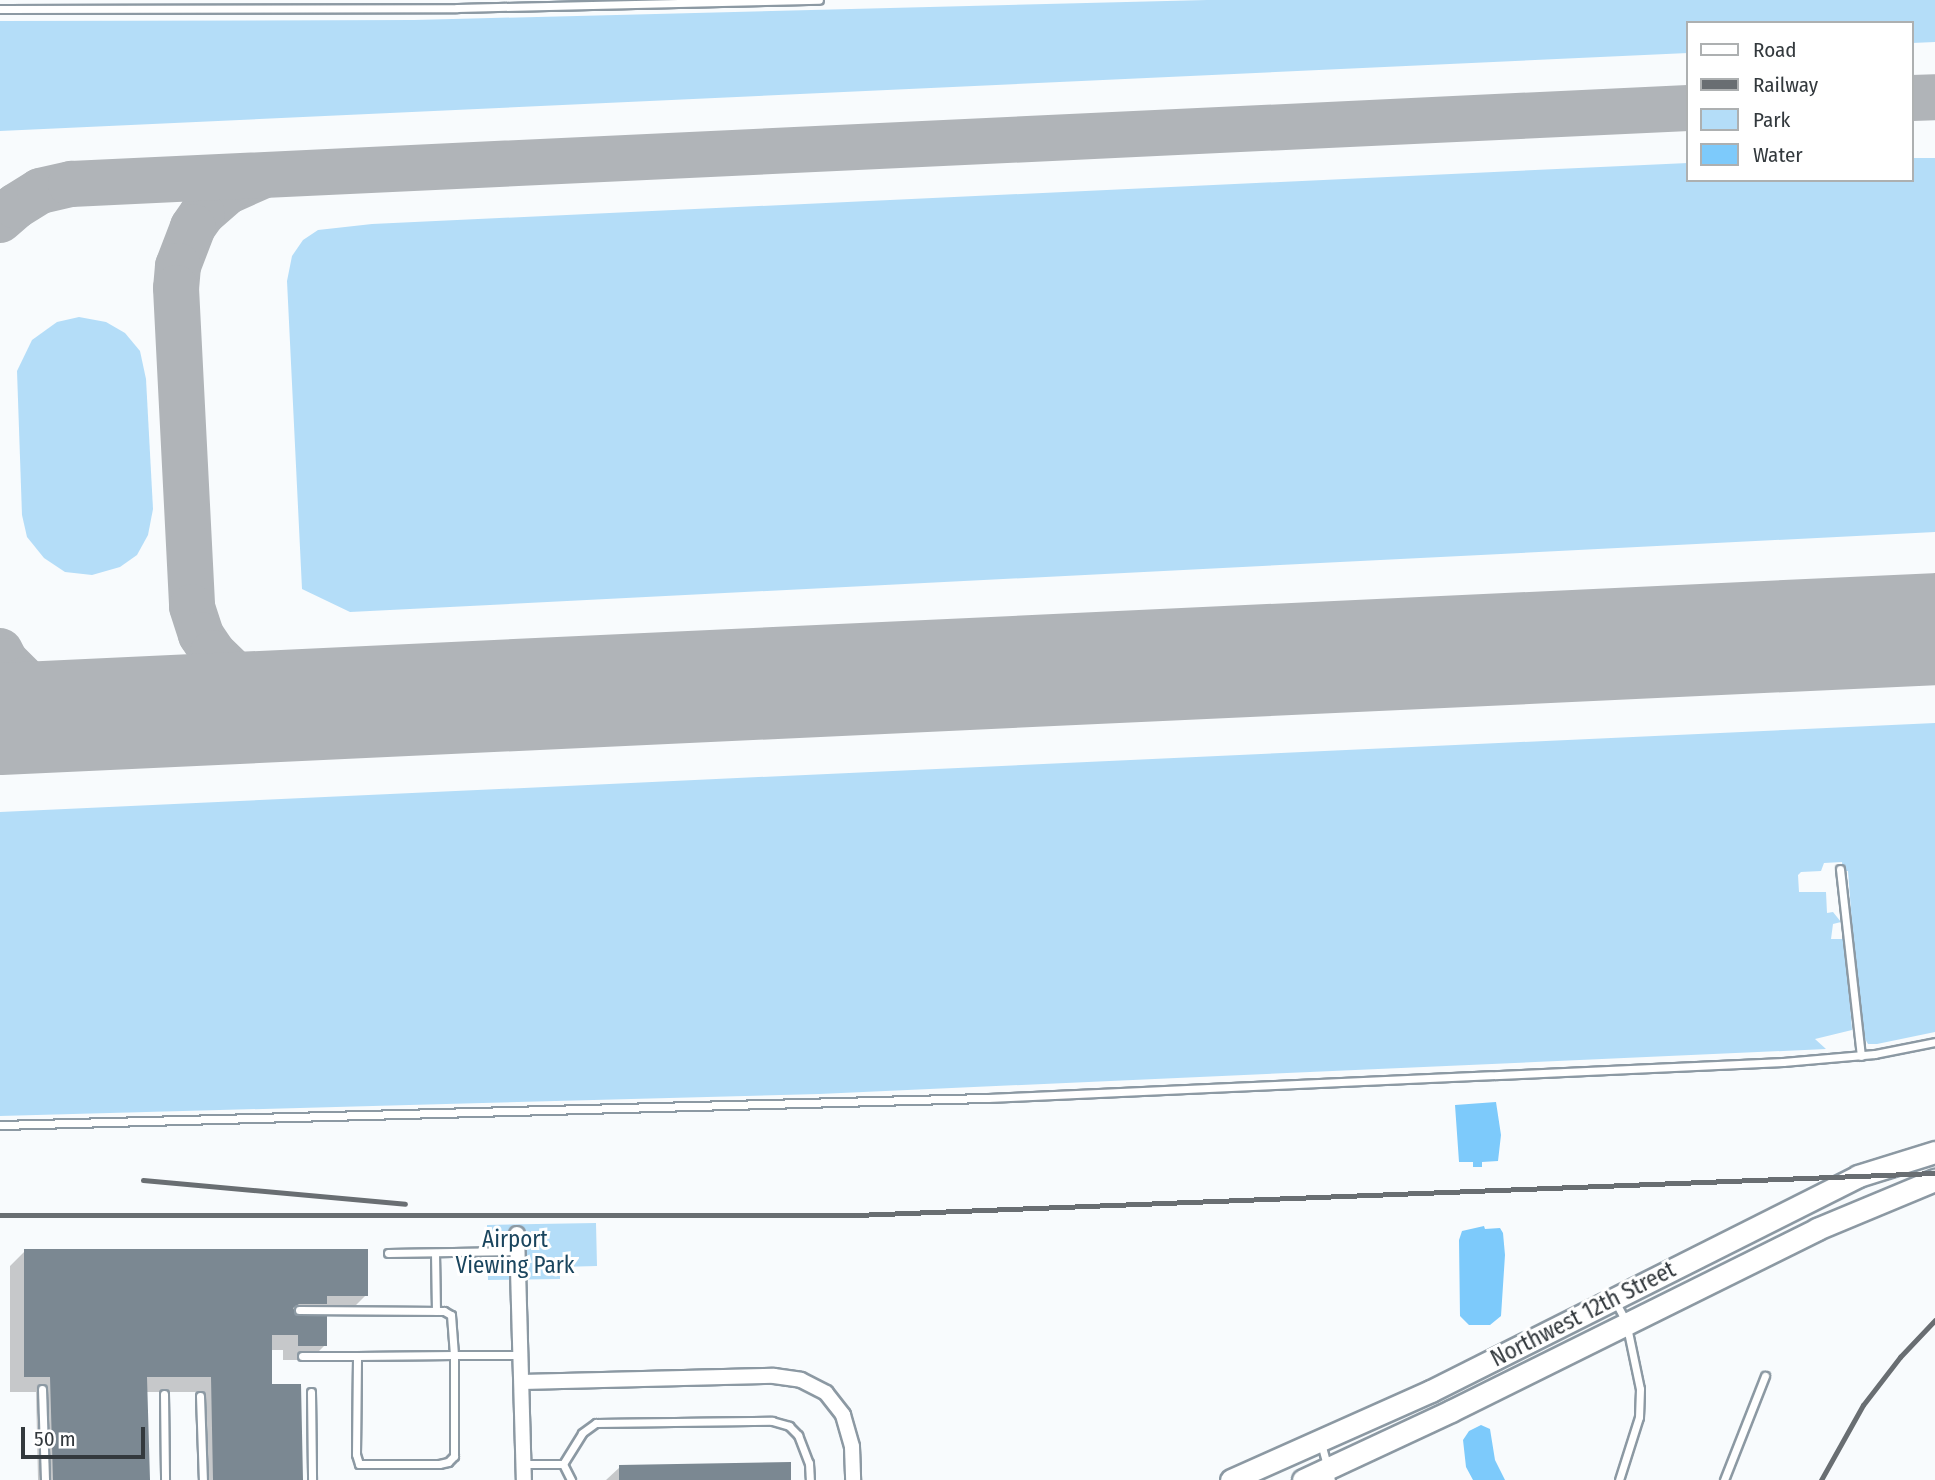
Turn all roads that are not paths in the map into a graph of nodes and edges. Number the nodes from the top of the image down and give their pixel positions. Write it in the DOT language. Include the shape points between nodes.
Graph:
graph roads {
  1 [pos="819,0"];
  2 [pos="0,9"];
  3 [pos="1840,869"];
  4 [pos="1935,1042"];
  5 [pos="1861,1056"];
  6 [pos="0,1125"];
  7 [pos="1935,1152"];
  8 [pos="1935,1180"];
  9 [pos="517,1234"];
  10 [pos="517,1251"];
  11 [pos="388,1253"];
  12 [pos="435,1253"];
  13 [pos="1613,1298"];
  14 [pos="299,1310"];
  15 [pos="436,1311"];
  16 [pos="1626,1322"];
  17 [pos="454,1355"];
  18 [pos="521,1355"];
  19 [pos="302,1356"];
  20 [pos="357,1356"];
  21 [pos="1765,1376"];
  22 [pos="522,1382"];
  23 [pos="42,1390"];
  24 [pos="311,1392"];
  25 [pos="164,1394"];
  26 [pos="200,1396"];
  27 [pos="1321,1442"];
  28 [pos="524,1464"];
  29 [pos="563,1464"];
  30 [pos="1329,1475"];
  31 [pos="45,1480"];
  32 [pos="165,1480"];
  33 [pos="203,1480"];
  34 [pos="312,1480"];
  35 [pos="524,1480"];
  36 [pos="571,1480"];
  37 [pos="810,1480"];
  38 [pos="853,1480"];
  39 [pos="1231,1480"];
  40 [pos="1303,1480"];
  41 [pos="1619,1480"];
  42 [pos="1724,1480"];
  1 -- 2 [label="lane" via="457,8"];
  3 -- 5 [label="lane"];
  4 -- 5 [label="lane"];
  5 -- 6 [label="lane" via="961,1099"];
  7 -- 13 [label="main road, Northwest 12th Street" via="1858,1176"];
  8 -- 16 [label="main road, Northwest 12th Street" via="1817,1229"];
  9 -- 10 [label="street"];
  10 -- 12 [label="lane"];
  10 -- 18 [label="street"];
  11 -- 12 [label="lane"];
  12 -- 15 [label="lane"];
  13 -- 16 [label="lane"];
  13 -- 27 [label="main road, Northwest 12th Street"];
  14 -- 15 [label="lane"];
  15 -- 17 [label="lane" via="452,1315"];
  16 -- 30 [label="main road, Northwest 12th Street"];
  16 -- 41 [label="lane" via="1640,1390 1639,1417"];
  17 -- 18 [label="lane"];
  17 -- 20 [label="lane"];
  17 -- 20 [label="lane" via="454,1455 439,1464 359,1464"];
  18 -- 22 [label="street"];
  19 -- 20 [label="lane"];
  21 -- 42 [label="lane"];
  22 -- 28 [label="street"];
  22 -- 38 [label="street" via="774,1376 801,1380 826,1393 843,1415 852,1447"];
  23 -- 31 [label="lane"];
  24 -- 34 [label="lane"];
  25 -- 32 [label="lane"];
  26 -- 33 [label="lane"];
  27 -- 30 [label="lane"];
  27 -- 39 [label="main road, Northwest 12th Street"];
  28 -- 29 [label="lane"];
  28 -- 35 [label="street"];
  29 -- 36 [label="lane"];
  29 -- 37 [label="lane" via="582,1433 596,1423 772,1421 789,1426 798,1435 807,1455"];
  30 -- 40 [label="main road, Northwest 12th Street"];
}
